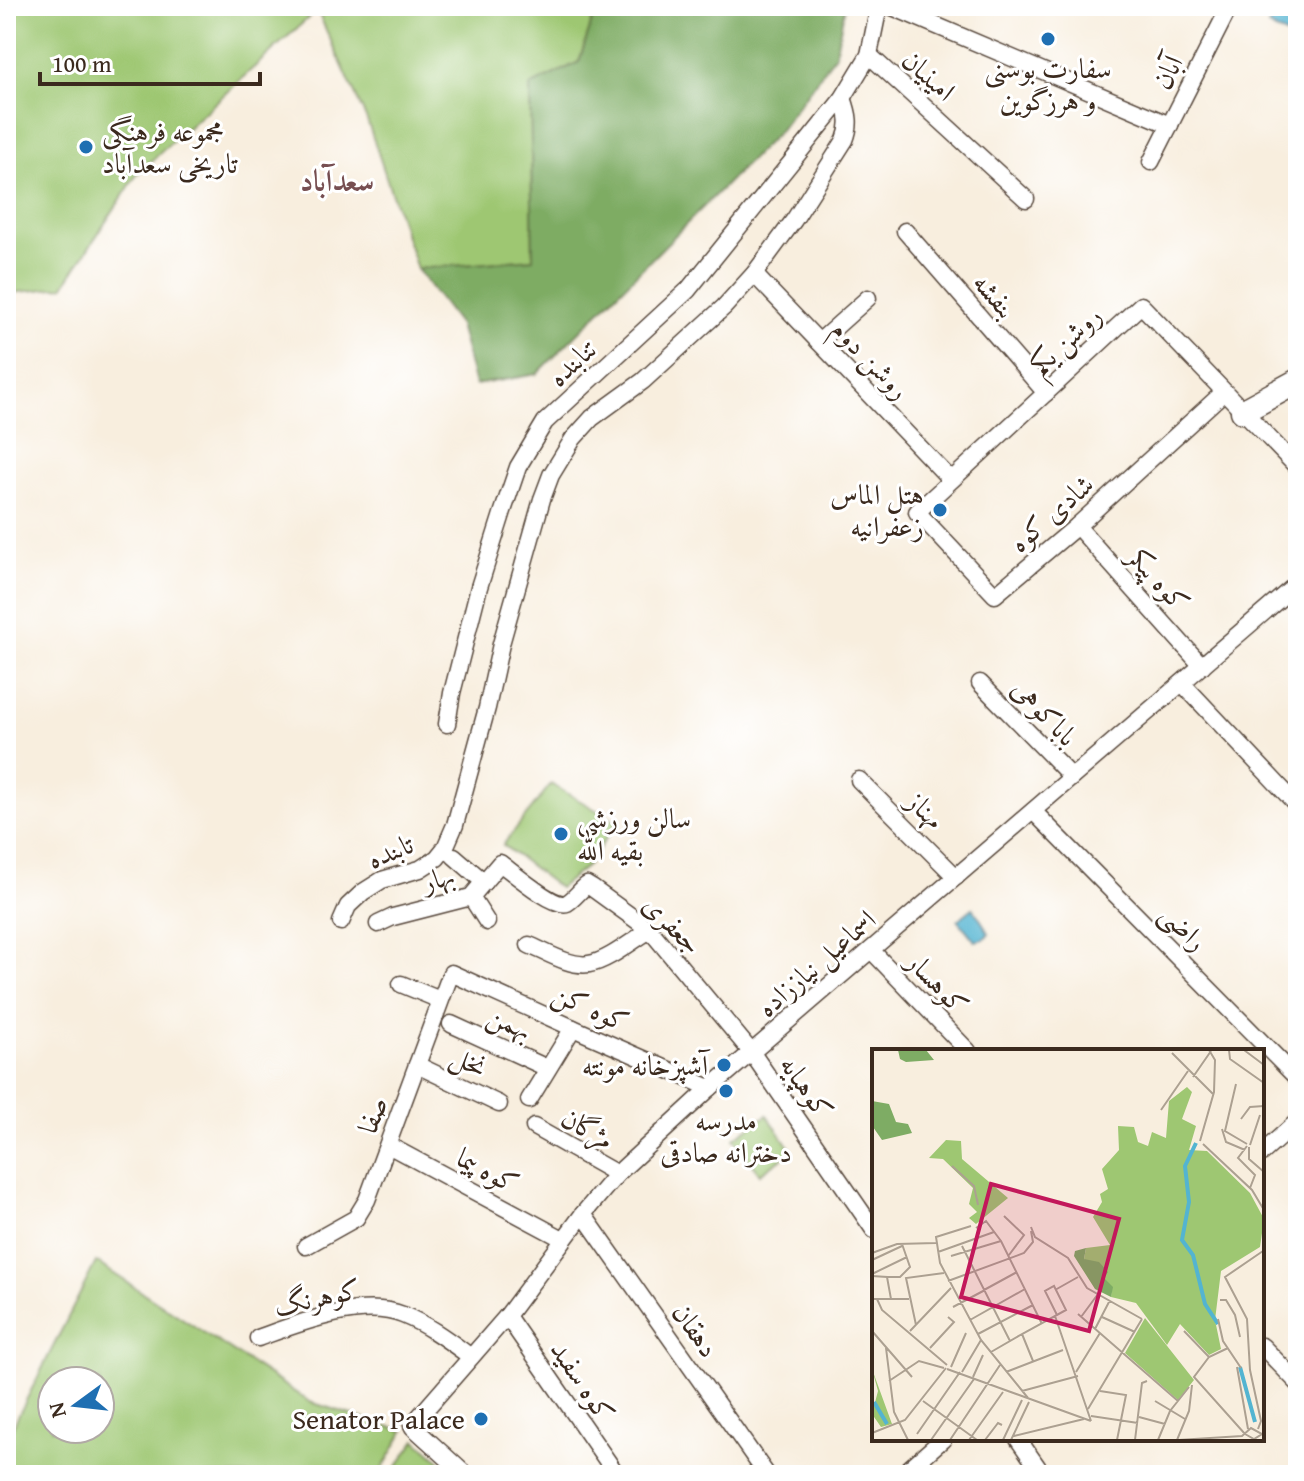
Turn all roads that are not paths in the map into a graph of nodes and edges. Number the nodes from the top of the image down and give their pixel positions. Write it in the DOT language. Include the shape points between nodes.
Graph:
graph roads {
  1 [pos="879,6"];
  2 [pos="890,6"];
  3 [pos="1230,6"];
  4 [pos="869,55"];
  5 [pos="843,98"];
  6 [pos="1170,125"];
  7 [pos="1151,162"];
  8 [pos="1026,199"];
  9 [pos="905,231"];
  10 [pos="754,274"];
  11 [pos="868,298"];
  12 [pos="819,342"];
  13 [pos="1298,381"];
  14 [pos="1224,392"];
  15 [pos="1046,393"];
  16 [pos="1243,411"];
  17 [pos="1298,468"];
  18 [pos="951,480"];
  19 [pos="917,512"];
  20 [pos="1077,526"];
  21 [pos="1298,583"];
  22 [pos="1202,666"];
  23 [pos="980,683"];
  24 [pos="1182,683"];
  25 [pos="447,724"];
  26 [pos="1072,777"];
  27 [pos="859,780"];
  28 [pos="1298,806"];
  29 [pos="1033,811"];
  30 [pos="454,856"];
  31 [pos="500,863"];
  32 [pos="956,877"];
  33 [pos="484,882"];
  34 [pos="471,897"];
  35 [pos="341,922"];
  36 [pos="487,922"];
  37 [pos="378,924"];
  38 [pos="650,930"];
  39 [pos="529,945"];
  40 [pos="871,950"];
  41 [pos="451,973"];
  42 [pos="401,984"];
  43 [pos="440,1000"];
  44 [pos="451,1024"];
  45 [pos="573,1028"];
  46 [pos="966,1049"];
  47 [pos="752,1053"];
  48 [pos="417,1065"];
  49 [pos="547,1068"];
  50 [pos="1298,1079"];
  51 [pos="710,1088"];
  52 [pos="529,1100"];
  53 [pos="499,1104"];
  54 [pos="1298,1121"];
  55 [pos="534,1127"];
  56 [pos="388,1145"];
  57 [pos="1264,1151"];
  58 [pos="617,1174"];
  59 [pos="583,1214"];
  60 [pos="872,1227"];
  61 [pos="563,1239"];
  62 [pos="306,1246"];
  63 [pos="507,1316"];
  64 [pos="258,1338"];
  65 [pos="1264,1348"];
  66 [pos="471,1357"];
  67 [pos="1298,1383"];
  68 [pos="941,1441"];
  69 [pos="1019,1441"];
  70 [pos="466,1475"];
  71 [pos="617,1475"];
  72 [pos="767,1475"];
  73 [pos="902,1475"];
  74 [pos="1043,1475"];
  1 -- 4 [label="street, تنابنده"];
  2 -- 6 [label="street"];
  3 -- 6 [label="street, آبان"];
  4 -- 5 [label="street, تنابنده"];
  4 -- 8 [label="street, امینیان"];
  5 -- 10 [label="street, تابنده" via="849,120 845,140"];
  5 -- 25 [label="street, تنابنده" via="688,290 545,422 518,467 503,511"];
  6 -- 7 [label="street, آبان"];
  9 -- 15 [label="street, بنفشه"];
  10 -- 12 [label="street, روشن دوم"];
  10 -- 35 [label="street, تابنده" via="654,371 573,439 551,475 445,848 420,869 382,880 363,892"];
  11 -- 12 [label="street"];
  12 -- 18 [label="street, روشن دوم"];
  13 -- 16 [label="street"];
  14 -- 15 [label="street, روشن یکم" via="1141,305"];
  14 -- 16 [label="street, روشن یکم"];
  14 -- 20 [label="street, شادی کوه"];
  15 -- 18 [label="street, روشن یکم"];
  16 -- 17 [label="street, روشن یکم"];
  18 -- 19 [label="street, روشن یکم"];
  19 -- 20 [label="street, شادی کوه" via="995,595"];
  20 -- 22 [label="street, کوه پیکر"];
  21 -- 22 [label="street, اسماعیل نیاززاده"];
  22 -- 24 [label="street, اسماعیل نیاززاده"];
  23 -- 26 [label="street, باباکوهی"];
  24 -- 26 [label="street, اسماعیل نیاززاده"];
  24 -- 28 [label="street"];
  26 -- 29 [label="street, اسماعیل نیاززاده"];
  27 -- 32 [label="street, مهناز"];
  29 -- 32 [label="street, اسماعیل نیاززاده"];
  29 -- 50 [label="street, راضی"];
  30 -- 33 [label="street"];
  31 -- 33 [label="street, بهار"];
  31 -- 38 [label="street, جعفری" via="561,904 587,885"];
  32 -- 40 [label="street, اسماعیل نیاززاده"];
  33 -- 34 [label="street, بهار"];
  34 -- 36 [label="street"];
  34 -- 37 [label="street, بهار"];
  38 -- 39 [label="street" via="588,964"];
  38 -- 47 [label="street, جعفری"];
  40 -- 46 [label="street, کوهسار"];
  40 -- 47 [label="street, اسماعیل نیاززاده"];
  41 -- 43 [label="street, صفا"];
  41 -- 45 [label="street, کوه کن"];
  42 -- 43 [label="street"];
  43 -- 48 [label="street, صفا"];
  44 -- 49 [label="street, بهمن"];
  45 -- 49 [label="street"];
  45 -- 51 [label="street, کوه کن"];
  47 -- 51 [label="street, اسماعیل نیاززاده"];
  47 -- 60 [label="street, کوهپایه"];
  48 -- 53 [label="street, نخل"];
  48 -- 56 [label="street, صفا"];
  49 -- 52 [label="street"];
  51 -- 58 [label="street, اسماعیل نیاززاده"];
  54 -- 57 [label="street"];
  55 -- 58 [label="street, مژگان"];
  56 -- 61 [label="street, کوه پیما"];
  56 -- 62 [label="street, صفا" via="356,1218"];
  58 -- 59 [label="street, اسماعیل نیاززاده"];
  59 -- 61 [label="street, اسماعیل نیاززاده"];
  59 -- 72 [label="street, دهقان"];
  61 -- 63 [label="street, اسماعیل نیاززاده"];
  63 -- 66 [label="street, اسماعیل نیاززاده"];
  63 -- 71 [label="street, کوه سفید"];
  64 -- 66 [label="street, کوهرنگ" via="366,1309 400,1313"];
  65 -- 67 [label="street"];
  66 -- 70 [label="street, اسماعیل نیاززاده" via="412,1425"];
  68 -- 73 [label="street"];
  69 -- 74 [label="street"];
}
